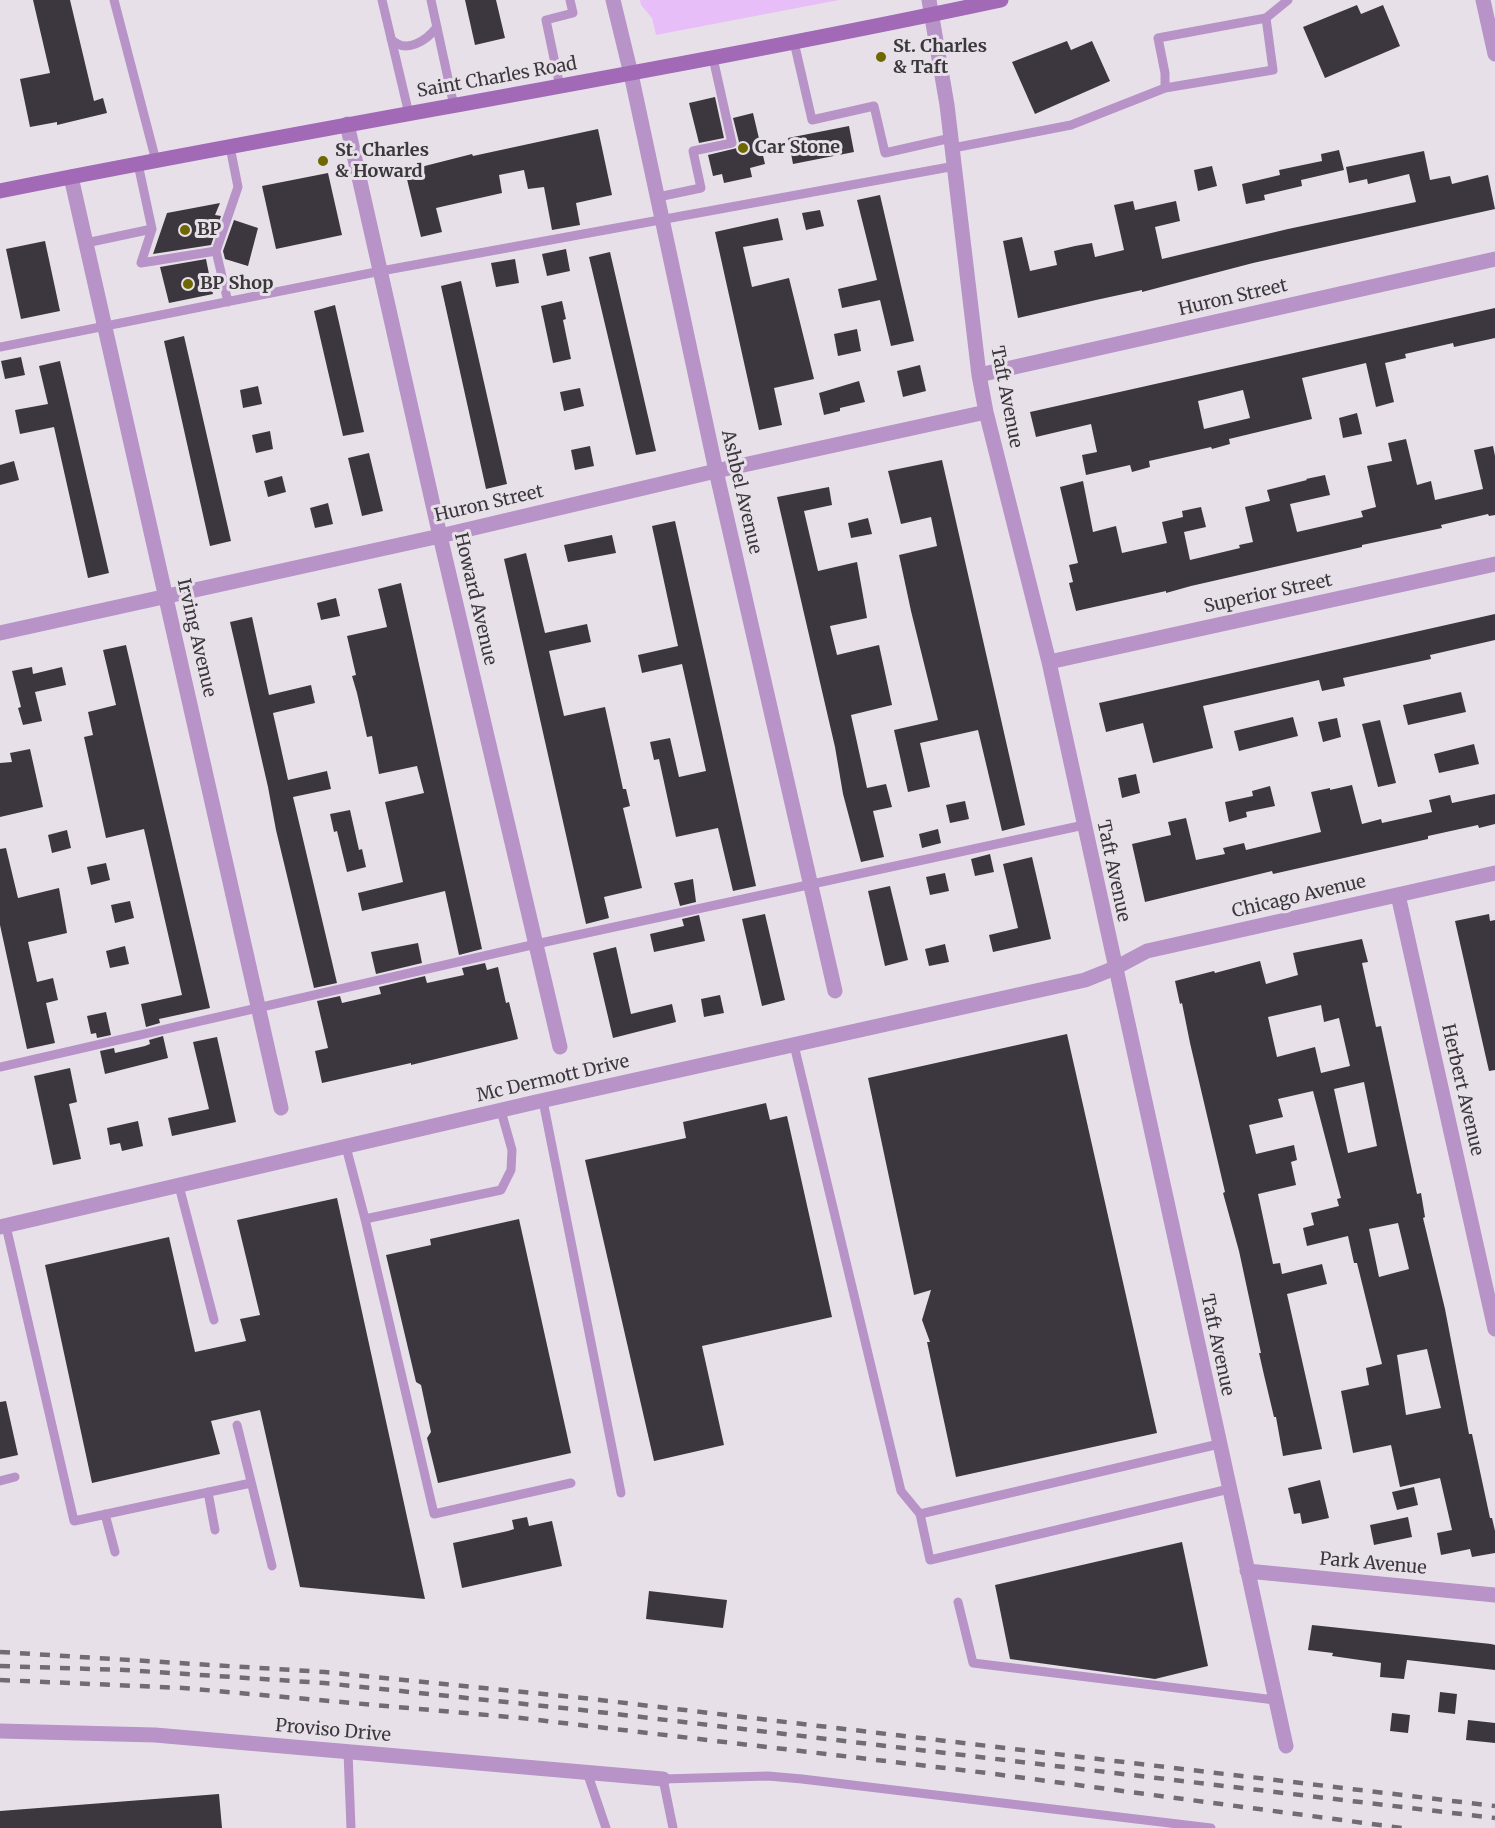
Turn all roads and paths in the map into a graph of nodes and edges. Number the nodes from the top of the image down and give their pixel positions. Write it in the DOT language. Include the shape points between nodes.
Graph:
graph roads {
  1 [pos="114,0"];
  2 [pos="382,0"];
  3 [pos="431,0"];
  4 [pos="570,0"];
  5 [pos="613,0"];
  6 [pos="1001,0"];
  7 [pos="1288,0"];
  8 [pos="1483,0"];
  9 [pos="930,7"];
  10 [pos="1266,18"];
  11 [pos="437,27"];
  12 [pos="391,39"];
  13 [pos="794,42"];
  14 [pos="1495,54"];
  15 [pos="713,58"];
  16 [pos="631,74"];
  17 [pos="560,87"];
  18 [pos="1165,88"];
  19 [pos="454,106"];
  20 [pos="409,114"];
  21 [pos="347,124"];
  22 [pos="952,143"];
  23 [pos="230,147"];
  24 [pos="156,161"];
  25 [pos="138,164"];
  26 [pos="954,166"];
  27 [pos="71,177"];
  28 [pos="0,191"];
  29 [pos="657,197"];
  30 [pos="662,220"];
  31 [pos="152,229"];
  32 [pos="86,243"];
  33 [pos="216,251"];
  34 [pos="1495,259"];
  35 [pos="381,271"];
  36 [pos="228,302"];
  37 [pos="104,328"];
  38 [pos="0,347"];
  39 [pos="979,375"];
  40 [pos="986,412"];
  41 [pos="716,471"];
  42 [pos="440,536"];
  43 [pos="1495,564"];
  44 [pos="167,595"];
  45 [pos="0,633"];
  46 [pos="1049,662"];
  47 [pos="1084,825"];
  48 [pos="1495,873"];
  49 [pos="810,884"];
  50 [pos="1398,895"];
  51 [pos="536,944"];
  52 [pos="1115,968"];
  53 [pos="835,991"];
  54 [pos="259,1007"];
  55 [pos="794,1045"];
  56 [pos="560,1047"];
  57 [pos="0,1067"];
  58 [pos="543,1101"];
  59 [pos="281,1108"];
  60 [pos="501,1111"];
  61 [pos="346,1147"];
  62 [pos="179,1186"];
  63 [pos="365,1219"];
  64 [pos="3,1227"];
  65 [pos="214,1320"];
  66 [pos="1495,1329"];
  67 [pos="237,1425"];
  68 [pos="1219,1444"];
  69 [pos="15,1477"];
  70 [pos="0,1481"];
  71 [pos="251,1483"];
  72 [pos="571,1483"];
  73 [pos="1229,1489"];
  74 [pos="208,1492"];
  75 [pos="621,1493"];
  76 [pos="105,1514"];
  77 [pos="920,1514"];
  78 [pos="215,1530"];
  79 [pos="115,1552"];
  80 [pos="272,1566"];
  81 [pos="1247,1571"];
  82 [pos="1495,1595"];
  83 [pos="958,1602"];
  84 [pos="1275,1700"];
  85 [pos="0,1731"];
  86 [pos="1286,1746"];
  87 [pos="348,1752"];
  88 [pos="587,1773"];
  89 [pos="663,1779"];
  90 [pos="351,1828"];
  91 [pos="606,1828"];
  92 [pos="673,1828"];
  93 [pos="1211,1828"];
  1 -- 24 [label="lane"];
  2 -- 12 [label="lane"];
  3 -- 11 [label="lane"];
  4 -- 17 [label="lane" via="573,13 546,20"];
  5 -- 16 [label="street, Ashbel Avenue"];
  6 -- 9 [label="main road, Saint Charles Road"];
  7 -- 10 [label="lane"];
  8 -- 14 [label="street"];
  9 -- 13 [label="main road, Saint Charles Road"];
  9 -- 22 [label="street, Taft Avenue"];
  10 -- 18 [label="lane" via="1158,38"];
  10 -- 18 [label="lane" via="1273,70"];
  11 -- 12 [label="lane" via="417,44 403,46"];
  11 -- 19 [label="lane"];
  12 -- 20 [label="lane"];
  13 -- 15 [label="main road, Saint Charles Road"];
  13 -- 22 [label="lane" via="812,120 874,106 885,153"];
  15 -- 16 [label="main road, Saint Charles Road"];
  15 -- 29 [label="lane" via="732,143 693,151 701,188"];
  16 -- 17 [label="main road, Saint Charles Road"];
  16 -- 29 [label="street, Ashbel Avenue"];
  17 -- 19 [label="main road, Saint Charles Road"];
  18 -- 22 [label="lane" via="1071,125"];
  19 -- 20 [label="main road, Saint Charles Road"];
  20 -- 21 [label="main road, Saint Charles Road"];
  21 -- 23 [label="main road, Saint Charles Road"];
  21 -- 35 [label="street, Howard Avenue"];
  22 -- 26 [label="street, Taft Avenue"];
  23 -- 24 [label="main road, Saint Charles Road"];
  23 -- 33 [label="lane" via="238,187"];
  24 -- 25 [label="main road, Saint Charles Road"];
  25 -- 27 [label="main road, Saint Charles Road"];
  25 -- 31 [label="lane"];
  26 -- 30 [label="lane"];
  26 -- 39 [label="street, Taft Avenue"];
  27 -- 28 [label="main road, Saint Charles Road"];
  27 -- 32 [label="street, Irving Avenue"];
  29 -- 30 [label="street, Ashbel Avenue"];
  30 -- 35 [label="lane"];
  30 -- 41 [label="street, Ashbel Avenue"];
  31 -- 32 [label="lane"];
  31 -- 33 [label="lane" via="141,263"];
  32 -- 37 [label="street, Irving Avenue"];
  33 -- 36 [label="lane"];
  34 -- 39 [label="street, Huron Street"];
  35 -- 36 [label="lane"];
  35 -- 42 [label="street, Howard Avenue"];
  36 -- 37 [label="lane"];
  37 -- 38 [label="lane"];
  37 -- 44 [label="street, Irving Avenue"];
  39 -- 40 [label="street, Taft Avenue"];
  40 -- 41 [label="street, Huron Street"];
  40 -- 46 [label="street, Taft Avenue"];
  41 -- 42 [label="street, Huron Street"];
  41 -- 49 [label="street, Ashbel Avenue"];
  42 -- 44 [label="street, Huron Street"];
  42 -- 51 [label="street, Howard Avenue"];
  43 -- 46 [label="street, Superior Street"];
  44 -- 45 [label="street, Huron Street"];
  44 -- 54 [label="street, Irving Avenue"];
  46 -- 47 [label="street, Taft Avenue"];
  47 -- 49 [label="lane"];
  47 -- 52 [label="street, Taft Avenue"];
  48 -- 50 [label="street, Chicago Avenue"];
  49 -- 51 [label="lane"];
  49 -- 53 [label="street, Ashbel Avenue"];
  50 -- 52 [label="street, Chicago Avenue" via="1147,951"];
  50 -- 66 [label="street, Herbert Avenue"];
  51 -- 54 [label="lane"];
  51 -- 56 [label="street, Howard Avenue"];
  52 -- 55 [label="street, Mc Dermott Drive" via="1085,980"];
  52 -- 68 [label="street, Taft Avenue"];
  54 -- 57 [label="lane"];
  54 -- 59 [label="street, Irving Avenue"];
  55 -- 58 [label="street, Mc Dermott Drive"];
  55 -- 77 [label="lane" via="901,1491"];
  58 -- 60 [label="street, Mc Dermott Drive"];
  58 -- 75 [label="lane"];
  60 -- 61 [label="street, Mc Dermott Drive"];
  60 -- 63 [label="lane" via="512,1150 511,1170 501,1190"];
  61 -- 62 [label="street, Mc Dermott Drive"];
  61 -- 63 [label="lane"];
  62 -- 64 [label="street, Mc Dermott Drive"];
  62 -- 65 [label="lane"];
  63 -- 72 [label="lane" via="434,1514"];
  64 -- 76 [label="lane" via="74,1521"];
  67 -- 71 [label="lane"];
  68 -- 73 [label="street, Taft Avenue"];
  68 -- 77 [label="lane"];
  69 -- 70 [label="lane"];
  71 -- 74 [label="lane"];
  71 -- 80 [label="lane"];
  73 -- 77 [label="lane" via="930,1560"];
  73 -- 81 [label="street, Taft Avenue"];
  74 -- 76 [label="lane"];
  74 -- 78 [label="lane"];
  76 -- 79 [label="lane"];
  81 -- 82 [label="street, Park Avenue"];
  81 -- 84 [label="street, Taft Avenue"];
  83 -- 84 [label="lane" via="973,1663"];
  84 -- 86 [label="street, Taft Avenue"];
  85 -- 87 [label="street, Proviso Drive" via="155,1735"];
  87 -- 88 [label="street, Proviso Drive"];
  87 -- 90 [label="lane"];
  88 -- 89 [label="street, Proviso Drive"];
  88 -- 91 [label="lane"];
  89 -- 92 [label="lane"];
  89 -- 93 [label="lane" via="802,1779"];
}
